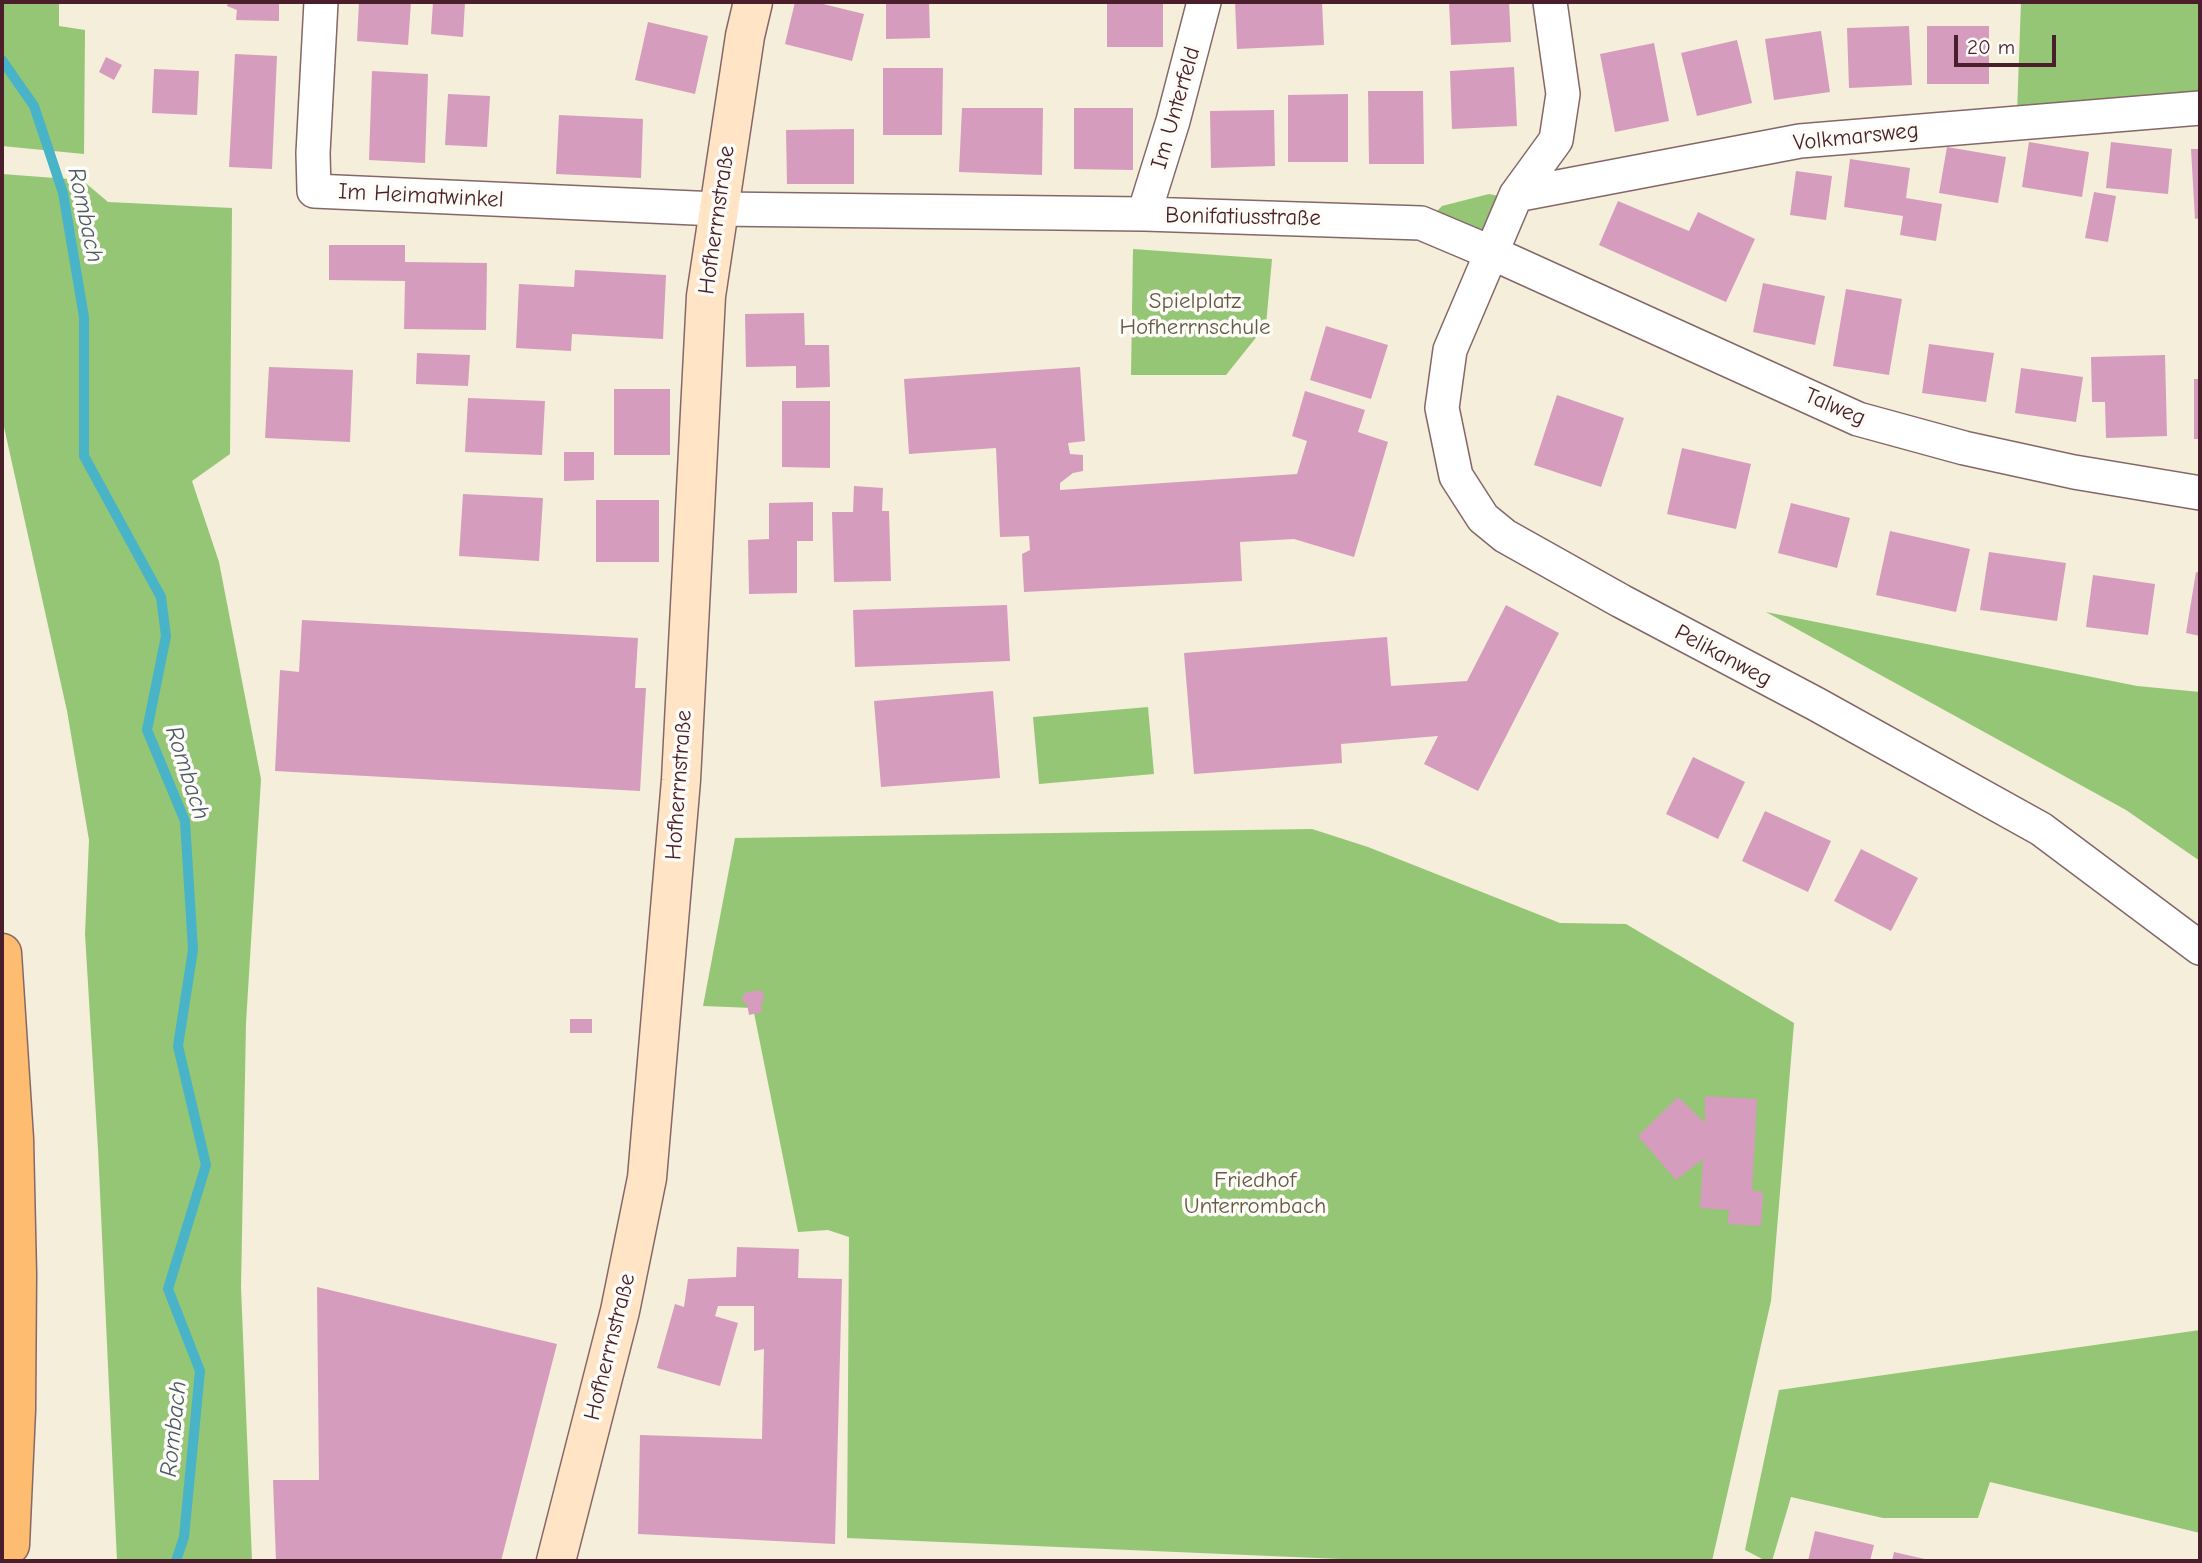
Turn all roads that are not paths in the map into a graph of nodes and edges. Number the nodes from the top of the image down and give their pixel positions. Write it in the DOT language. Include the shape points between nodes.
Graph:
graph roads {
  1 [pos="321,2"];
  2 [pos="752,2"];
  3 [pos="1204,2"];
  4 [pos="1550,2"];
  5 [pos="2200,107"];
  6 [pos="1516,195"];
  7 [pos="717,209"];
  8 [pos="1144,214"];
  9 [pos="1492,253"];
  10 [pos="2200,493"];
  11 [pos="2200,948"];
  12 [pos="2,953"];
  13 [pos="10,1545"];
  14 [pos="556,1561"];
  1 -- 7 [label="street, Im Heimatwinkel" via="314,191"];
  2 -- 7 [label="street, Hofherrnstraße"];
  3 -- 8 [label="street, Im Unterfeld"];
  4 -- 6 [label="street" via="1563,94 1556,139"];
  5 -- 6 [label="street, Volkmarsweg" via="1800,141"];
  6 -- 9 [label="street"];
  7 -- 8 [label="street, Bonifatiusstraße"];
  7 -- 14 [label="street, Hofherrnstraße" via="706,296 681,780 647,1178 620,1311"];
  8 -- 9 [label="street, Bonifatiusstraße" via="1404,221 1421,223"];
  9 -- 10 [label="street, Talweg" via="1858,419 1964,449"];
  9 -- 11 [label="street, Pelikanweg" via="1450,350 1442,408 1456,476 1483,518 1505,536 1629,606 2041,829"];
  12 -- 13 [label="highway" via="17,1274"];
}
